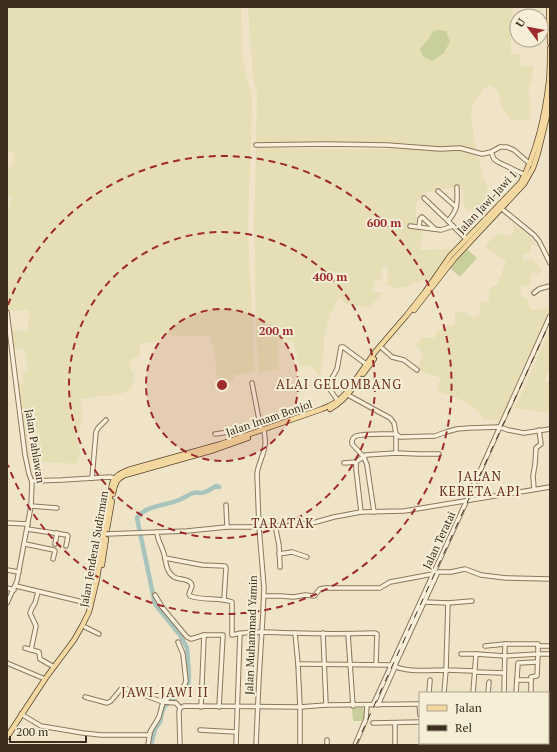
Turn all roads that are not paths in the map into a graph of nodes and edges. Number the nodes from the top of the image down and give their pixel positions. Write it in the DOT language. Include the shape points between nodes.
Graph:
graph roads {
  1 [pos="549,7"];
  2 [pos="550,43"];
  3 [pos="550,48"];
  4 [pos="548,103"];
  5 [pos="548,125"];
  6 [pos="256,145"];
  7 [pos="491,152"];
  8 [pos="530,164"];
  9 [pos="525,175"];
  10 [pos="522,183"];
  11 [pos="457,187"];
  12 [pos="438,191"];
  13 [pos="424,198"];
  14 [pos="456,207"];
  15 [pos="502,209"];
  16 [pos="448,220"];
  17 [pos="485,223"];
  18 [pos="410,226"];
  19 [pos="453,226"];
  20 [pos="419,227"];
  21 [pos="434,228"];
  22 [pos="466,239"];
  23 [pos="455,250"];
  24 [pos="460,253"];
  25 [pos="452,258"];
  26 [pos="550,263"];
  27 [pos="550,286"];
  28 [pos="534,293"];
  29 [pos="7,312"];
  30 [pos="550,316"];
  31 [pos="390,337"];
  32 [pos="382,348"];
  33 [pos="366,364"];
  34 [pos="417,370"];
  35 [pos="356,382"];
  36 [pos="252,383"];
  37 [pos="348,395"];
  38 [pos="338,401"];
  39 [pos="311,415"];
  40 [pos="106,420"];
  41 [pos="500,427"];
  42 [pos="550,429"];
  43 [pos="263,430"];
  44 [pos="539,430"];
  45 [pos="215,434"];
  46 [pos="396,434"];
  47 [pos="244,436"];
  48 [pos="214,448"];
  49 [pos="396,453"];
  50 [pos="439,454"];
  51 [pos="364,457"];
  52 [pos="356,462"];
  53 [pos="344,463"];
  54 [pos="92,478"];
  55 [pos="116,479"];
  56 [pos="32,481"];
  57 [pos="550,487"];
  58 [pos="534,490"];
  59 [pos="467,500"];
  60 [pos="226,505"];
  61 [pos="31,506"];
  62 [pos="57,508"];
  63 [pos="361,512"];
  64 [pos="374,512"];
  65 [pos="108,514"];
  66 [pos="7,523"];
  67 [pos="28,524"];
  68 [pos="276,525"];
  69 [pos="227,527"];
  70 [pos="259,527"];
  71 [pos="27,529"];
  72 [pos="157,532"];
  73 [pos="57,534"];
  74 [pos="106,534"];
  75 [pos="25,544"];
  76 [pos="55,544"];
  77 [pos="66,546"];
  78 [pos="279,554"];
  79 [pos="307,557"];
  80 [pos="164,558"];
  81 [pos="53,559"];
  82 [pos="280,567"];
  83 [pos="7,570"];
  84 [pos="19,572"];
  85 [pos="433,574"];
  86 [pos="98,579"];
  87 [pos="550,579"];
  88 [pos="7,588"];
  89 [pos="15,588"];
  90 [pos="38,592"];
  91 [pos="155,595"];
  92 [pos="264,596"];
  93 [pos="224,599"];
  94 [pos="472,601"];
  95 [pos="424,602"];
  96 [pos="7,603"];
  97 [pos="448,603"];
  98 [pos="91,604"];
  99 [pos="85,627"];
  100 [pos="262,632"];
  101 [pos="240,633"];
  102 [pos="295,633"];
  103 [pos="323,633"];
  104 [pos="99,634"];
  105 [pos="348,634"];
  106 [pos="204,635"];
  107 [pos="178,642"];
  108 [pos="505,644"];
  109 [pos="485,646"];
  110 [pos="538,646"];
  111 [pos="550,646"];
  112 [pos="25,648"];
  113 [pos="31,650"];
  114 [pos="461,654"];
  115 [pos="476,654"];
  116 [pos="538,654"];
  117 [pos="550,654"];
  118 [pos="505,656"];
  119 [pos="62,658"];
  120 [pos="537,662"];
  121 [pos="7,663"];
  122 [pos="298,664"];
  123 [pos="324,664"];
  124 [pos="350,664"];
  125 [pos="376,664"];
  126 [pos="391,665"];
  127 [pos="54,667"];
  128 [pos="395,667"];
  129 [pos="446,670"];
  130 [pos="475,672"];
  131 [pos="504,673"];
  132 [pos="45,679"];
  133 [pos="430,680"];
  134 [pos="518,680"];
  135 [pos="531,680"];
  136 [pos="489,682"];
  137 [pos="429,692"];
  138 [pos="444,692"];
  139 [pos="473,692"];
  140 [pos="488,692"];
  141 [pos="504,692"];
  142 [pos="516,692"];
  143 [pos="531,692"];
  144 [pos="86,697"];
  145 [pos="163,702"];
  146 [pos="378,704"];
  147 [pos="419,704"];
  148 [pos="326,705"];
  149 [pos="367,705"];
  150 [pos="373,705"];
  151 [pos="353,706"];
  152 [pos="201,707"];
  153 [pos="219,707"];
  154 [pos="237,707"];
  155 [pos="257,707"];
  156 [pos="300,707"];
  157 [pos="180,708"];
  158 [pos="23,715"];
  159 [pos="419,722"];
  160 [pos="373,723"];
  161 [pos="395,723"];
  162 [pos="200,730"];
  163 [pos="236,732"];
  164 [pos="150,735"];
  165 [pos="7,736"];
  166 [pos="327,740"];
  167 [pos="550,741"];
  168 [pos="7,742"];
  169 [pos="148,745"];
  170 [pos="180,745"];
  171 [pos="236,745"];
  172 [pos="256,745"];
  173 [pos="300,745"];
  174 [pos="327,745"];
  175 [pos="355,745"];
  176 [pos="395,745"];
  177 [pos="550,745"];
  1 -- 2 [label="main road"];
  3 -- 4 [label="main road, Jalan Jawi-Jawi 1"];
  4 -- 5 [label="main road, Jalan Jawi-Jawi 1"];
  4 -- 8 [label="main road, Jalan Jawi-Jawi 1"];
  5 -- 10 [label="main road, Jalan Jawi-Jawi 1" via="533,168"];
  6 -- 7 [label="street" via="387,145 460,148 482,154"];
  7 -- 8 [label="street" via="500,147 509,147"];
  7 -- 9 [label="street" via="498,162"];
  8 -- 9 [label="main road, Jalan Jawi-Jawi 1"];
  9 -- 10 [label="main road, Jalan Jawi-Jawi 1"];
  10 -- 15 [label="main road, Jalan Jawi-Jawi 1"];
  10 -- 17 [label="main road, Jalan Jawi-Jawi 1"];
  11 -- 14 [label="street"];
  12 -- 14 [label="street"];
  13 -- 16 [label="street"];
  14 -- 16 [label="street"];
  15 -- 17 [label="main road, Jalan Jawi-Jawi 1"];
  15 -- 26 [label="street" via="534,235"];
  16 -- 19 [label="street"];
  17 -- 22 [label="main road, Jalan Jawi-Jawi 1"];
  17 -- 24 [label="main road, Jalan Jawi-Jawi 1"];
  18 -- 20 [label="street"];
  19 -- 21 [label="street" via="444,229"];
  19 -- 22 [label="street"];
  20 -- 21 [label="street"];
  20 -- 21 [label="street" via="422,217"];
  22 -- 23 [label="main road, Jalan Jawi-Jawi 1"];
  23 -- 24 [label="main road"];
  23 -- 25 [label="main road, Jalan Imam Bonjol"];
  24 -- 25 [label="main road, Jalan Imam Bonjol"];
  25 -- 31 [label="main road, Jalan Imam Bonjol"];
  27 -- 28 [label="street"];
  29 -- 56 [label="street, Jalan Pahlawan" via="26,455"];
  30 -- 41 [label="street, Jalan Teratai"];
  31 -- 32 [label="main road, Jalan Imam Bonjol"];
  31 -- 33 [label="main road, Jalan Imam Bonjol"];
  32 -- 34 [label="street" via="392,357 404,360"];
  32 -- 35 [label="main road, Jalan Imam Bonjol"];
  33 -- 35 [label="main road, Jalan Imam Bonjol"];
  33 -- 38 [label="street" via="341,347 336,371 326,384"];
  35 -- 37 [label="main road, Jalan Imam Bonjol"];
  35 -- 38 [label="main road, Jalan Imam Bonjol"];
  36 -- 43 [label="street, Jalan Muhammad Yamin"];
  37 -- 39 [label="main road, Jalan Imam Bonjol" via="332,408"];
  37 -- 46 [label="street" via="390,418"];
  38 -- 39 [label="main road, Jalan Imam Bonjol"];
  39 -- 43 [label="main road, Jalan Imam Bonjol"];
  40 -- 54 [label="street" via="96,432"];
  41 -- 44 [label="street" via="520,433"];
  41 -- 46 [label="street" via="457,429 435,436 403,437"];
  41 -- 59 [label="street, Jalan Teratai"];
  42 -- 44 [label="street"];
  43 -- 47 [label="main road, Jalan Imam Bonjol"];
  43 -- 48 [label="main road, Jalan Imam Bonjol"];
  43 -- 70 [label="street, Jalan Muhammad Yamin" via="265,447 257,474"];
  44 -- 58 [label="street" via="541,444 536,448"];
  45 -- 47 [label="street" via="236,432"];
  46 -- 49 [label="street"];
  46 -- 51 [label="street" via="370,434 353,438 352,444"];
  47 -- 48 [label="main road, Jalan Imam Bonjol"];
  48 -- 55 [label="main road, Jalan Imam Bonjol"];
  49 -- 50 [label="street"];
  49 -- 51 [label="street"];
  51 -- 52 [label="street"];
  51 -- 64 [label="street"];
  52 -- 53 [label="street"];
  52 -- 63 [label="street"];
  54 -- 55 [label="street"];
  54 -- 56 [label="street"];
  55 -- 65 [label="main road, Jalan Jenderal Sudirman"];
  56 -- 61 [label="street, Jalan Pahlawan"];
  57 -- 58 [label="street"];
  58 -- 59 [label="street"];
  59 -- 64 [label="street" via="404,511"];
  59 -- 85 [label="street, Jalan Teratai"];
  60 -- 69 [label="street"];
  61 -- 62 [label="street"];
  61 -- 67 [label="street, Jalan Pahlawan"];
  63 -- 64 [label="street"];
  63 -- 68 [label="street" via="316,522"];
  65 -- 74 [label="main road, Jalan Jenderal Sudirman"];
  65 -- 86 [label="main road, Jalan Jenderal Sudirman"];
  66 -- 67 [label="street"];
  67 -- 71 [label="street, Jalan Pahlawan"];
  68 -- 70 [label="street"];
  68 -- 78 [label="street"];
  69 -- 70 [label="street"];
  69 -- 72 [label="street" via="187,532"];
  70 -- 92 [label="street, Jalan Muhammad Yamin"];
  71 -- 73 [label="street"];
  71 -- 75 [label="street, Jalan Pahlawan"];
  72 -- 74 [label="street"];
  72 -- 80 [label="street"];
  73 -- 76 [label="street"];
  73 -- 77 [label="street" via="68,535"];
  74 -- 86 [label="main road, Jalan Jenderal Sudirman"];
  75 -- 81 [label="street" via="54,550"];
  75 -- 84 [label="street, Jalan Pahlawan"];
  78 -- 79 [label="street" via="292,552"];
  78 -- 82 [label="street"];
  80 -- 93 [label="street" via="172,576 191,583 190,596"];
  80 -- 93 [label="street" via="225,566"];
  83 -- 84 [label="street"];
  84 -- 89 [label="street, Jalan Pahlawan"];
  85 -- 92 [label="street" via="390,582 380,588 326,588 320,589 314,596"];
  85 -- 126 [label="street, Jalan Teratai"];
  86 -- 98 [label="main road, Jalan Jenderal Sudirman"];
  86 -- 99 [label="main road, Jalan Jenderal Sudirman" via="93,609"];
  87 -- 95 [label="street" via="506,578 465,569 438,572"];
  88 -- 89 [label="street"];
  89 -- 90 [label="street"];
  89 -- 96 [label="street, Jalan Pahlawan"];
  90 -- 98 [label="street"];
  90 -- 113 [label="street" via="30,612 36,626"];
  91 -- 106 [label="street" via="187,637 191,639"];
  92 -- 100 [label="street, Jalan Muhammad Yamin"];
  93 -- 101 [label="street" via="233,603 232,635"];
  94 -- 97 [label="street"];
  95 -- 97 [label="street"];
  95 -- 128 [label="street"];
  97 -- 129 [label="street"];
  98 -- 119 [label="main road, Jalan Jenderal Sudirman" via="82,626"];
  99 -- 104 [label="street"];
  99 -- 119 [label="main road, Jalan Jenderal Sudirman"];
  100 -- 101 [label="street"];
  100 -- 102 [label="street"];
  100 -- 155 [label="street, Jalan Muhammad Yamin"];
  101 -- 154 [label="street"];
  102 -- 103 [label="street"];
  102 -- 122 [label="street"];
  103 -- 105 [label="street"];
  103 -- 123 [label="street"];
  105 -- 124 [label="street"];
  105 -- 125 [label="street" via="377,634"];
  106 -- 152 [label="street"];
  106 -- 153 [label="street" via="223,635"];
  107 -- 145 [label="street" via="186,683"];
  108 -- 109 [label="street"];
  108 -- 110 [label="street"];
  108 -- 118 [label="street"];
  110 -- 111 [label="street"];
  110 -- 116 [label="street"];
  112 -- 113 [label="street"];
  113 -- 127 [label="street" via="40,652 40,659"];
  114 -- 115 [label="street"];
  115 -- 118 [label="street"];
  115 -- 130 [label="street"];
  116 -- 117 [label="street"];
  116 -- 118 [label="street"];
  116 -- 120 [label="street"];
  118 -- 131 [label="street"];
  119 -- 127 [label="main road, Jalan Jenderal Sudirman"];
  119 -- 158 [label="main road, Jalan Jenderal Sudirman"];
  120 -- 134 [label="street" via="518,663"];
  120 -- 135 [label="street" via="537,676 531,677"];
  121 -- 132 [label="street"];
  122 -- 123 [label="street"];
  122 -- 156 [label="street"];
  123 -- 124 [label="street"];
  123 -- 148 [label="street"];
  124 -- 125 [label="street"];
  124 -- 151 [label="street"];
  125 -- 126 [label="street"];
  126 -- 128 [label="street"];
  126 -- 150 [label="street, Jalan Teratai"];
  127 -- 132 [label="main road, Jalan Jenderal Sudirman"];
  128 -- 129 [label="street"];
  128 -- 146 [label="street"];
  129 -- 130 [label="street"];
  129 -- 138 [label="street"];
  130 -- 131 [label="street"];
  130 -- 139 [label="street"];
  131 -- 141 [label="street"];
  132 -- 158 [label="main road, Jalan Jenderal Sudirman"];
  133 -- 137 [label="street"];
  134 -- 135 [label="street"];
  134 -- 142 [label="street"];
  135 -- 143 [label="street"];
  136 -- 140 [label="street"];
  144 -- 145 [label="street" via="107,703 123,688"];
  145 -- 157 [label="street" via="177,704"];
  145 -- 164 [label="street"];
  146 -- 147 [label="street"];
  146 -- 150 [label="street"];
  148 -- 151 [label="street"];
  148 -- 156 [label="street"];
  149 -- 150 [label="street"];
  149 -- 151 [label="street"];
  149 -- 175 [label="street" via="366,719"];
  152 -- 153 [label="street"];
  152 -- 157 [label="street"];
  153 -- 154 [label="street"];
  154 -- 155 [label="street"];
  154 -- 163 [label="street"];
  155 -- 156 [label="street"];
  155 -- 172 [label="street, Jalan Muhammad Yamin"];
  156 -- 173 [label="street"];
  157 -- 170 [label="street"];
  158 -- 164 [label="street" via="41,726 83,733"];
  158 -- 165 [label="main road, Jalan Jenderal Sudirman"];
  158 -- 168 [label="main road, Jalan Jenderal Sudirman"];
  159 -- 161 [label="street"];
  160 -- 161 [label="street"];
  161 -- 176 [label="street"];
  162 -- 163 [label="street"];
  163 -- 171 [label="street"];
  164 -- 169 [label="street"];
  166 -- 174 [label="street"];
  167 -- 177 [label="street"];
}
